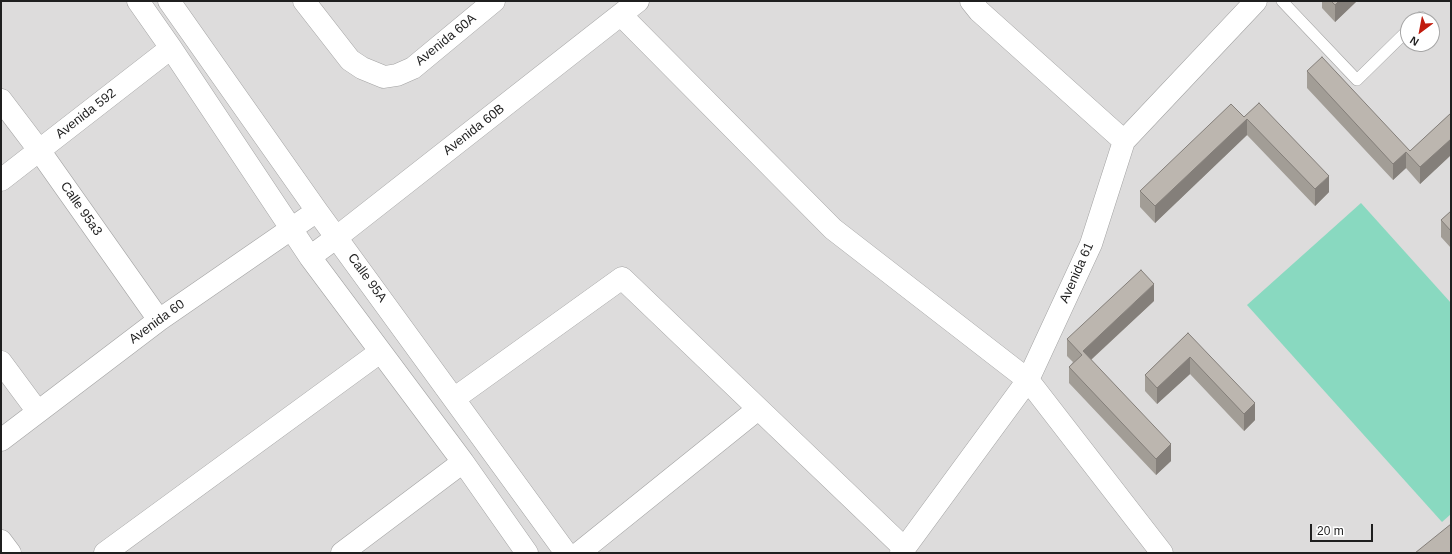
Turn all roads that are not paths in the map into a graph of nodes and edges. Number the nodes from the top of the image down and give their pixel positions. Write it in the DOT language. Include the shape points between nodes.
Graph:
graph roads {
  1 [pos="138,1"];
  2 [pos="169,1"];
  3 [pos="304,1"];
  4 [pos="494,1"];
  5 [pos="638,1"];
  6 [pos="971,1"];
  7 [pos="1256,1"];
  8 [pos="1282,1"];
  9 [pos="621,15"];
  10 [pos="1400,38"];
  11 [pos="171,48"];
  12 [pos="1,100"];
  13 [pos="1124,141"];
  14 [pos="39,150"];
  15 [pos="1,180"];
  16 [pos="317,211"];
  17 [pos="290,230"];
  18 [pos="337,237"];
  19 [pos="310,257"];
  20 [pos="159,320"];
  21 [pos="380,352"];
  22 [pos="1,362"];
  23 [pos="1028,380"];
  24 [pos="455,398"];
  25 [pos="758,409"];
  26 [pos="38,412"];
  27 [pos="1,440"];
  28 [pos="463,462"];
  29 [pos="1,541"];
  30 [pos="902,551"];
  31 [pos="10,553"];
  32 [pos="105,553"];
  33 [pos="342,553"];
  34 [pos="527,553"];
  35 [pos="566,553"];
  36 [pos="579,553"];
  37 [pos="1162,553"];
  1 -- 11 [label="street"];
  2 -- 16 [label="street, Calle 95A"];
  3 -- 4 [label="street, Avenida 60A" via="350,60 384,77 413,68"];
  5 -- 9 [label="street, Avenida 60B"];
  6 -- 13 [label="street"];
  7 -- 13 [label="street, Avenida 61"];
  8 -- 10 [label="lane" via="1357,80"];
  9 -- 18 [label="street, Avenida 60B"];
  9 -- 23 [label="street" via="833,229"];
  11 -- 14 [label="street, Avenida 592"];
  11 -- 17 [label="street"];
  12 -- 14 [label="street, Calle 95a3"];
  13 -- 23 [label="street, Avenida 61" via="1091,244"];
  14 -- 15 [label="street, Avenida 592"];
  14 -- 20 [label="street, Calle 95a3"];
  16 -- 17 [label="street, Avenida 60"];
  16 -- 18 [label="street, Calle 95A"];
  17 -- 19 [label="street"];
  17 -- 20 [label="street, Avenida 60"];
  18 -- 19 [label="street, Avenida 60B"];
  18 -- 24 [label="street, Calle 95A"];
  19 -- 21 [label="street"];
  20 -- 26 [label="street, Avenida 60"];
  21 -- 28 [label="street"];
  21 -- 32 [label="street"];
  22 -- 26 [label="street"];
  23 -- 30 [label="street, Avenida 61"];
  23 -- 37 [label="street"];
  24 -- 25 [label="street" via="622,278"];
  24 -- 35 [label="street, Calle 95A"];
  25 -- 30 [label="street"];
  25 -- 36 [label="street"];
  26 -- 27 [label="street, Avenida 60"];
  28 -- 33 [label="street"];
  28 -- 34 [label="street"];
  29 -- 31 [label="street"];
}
